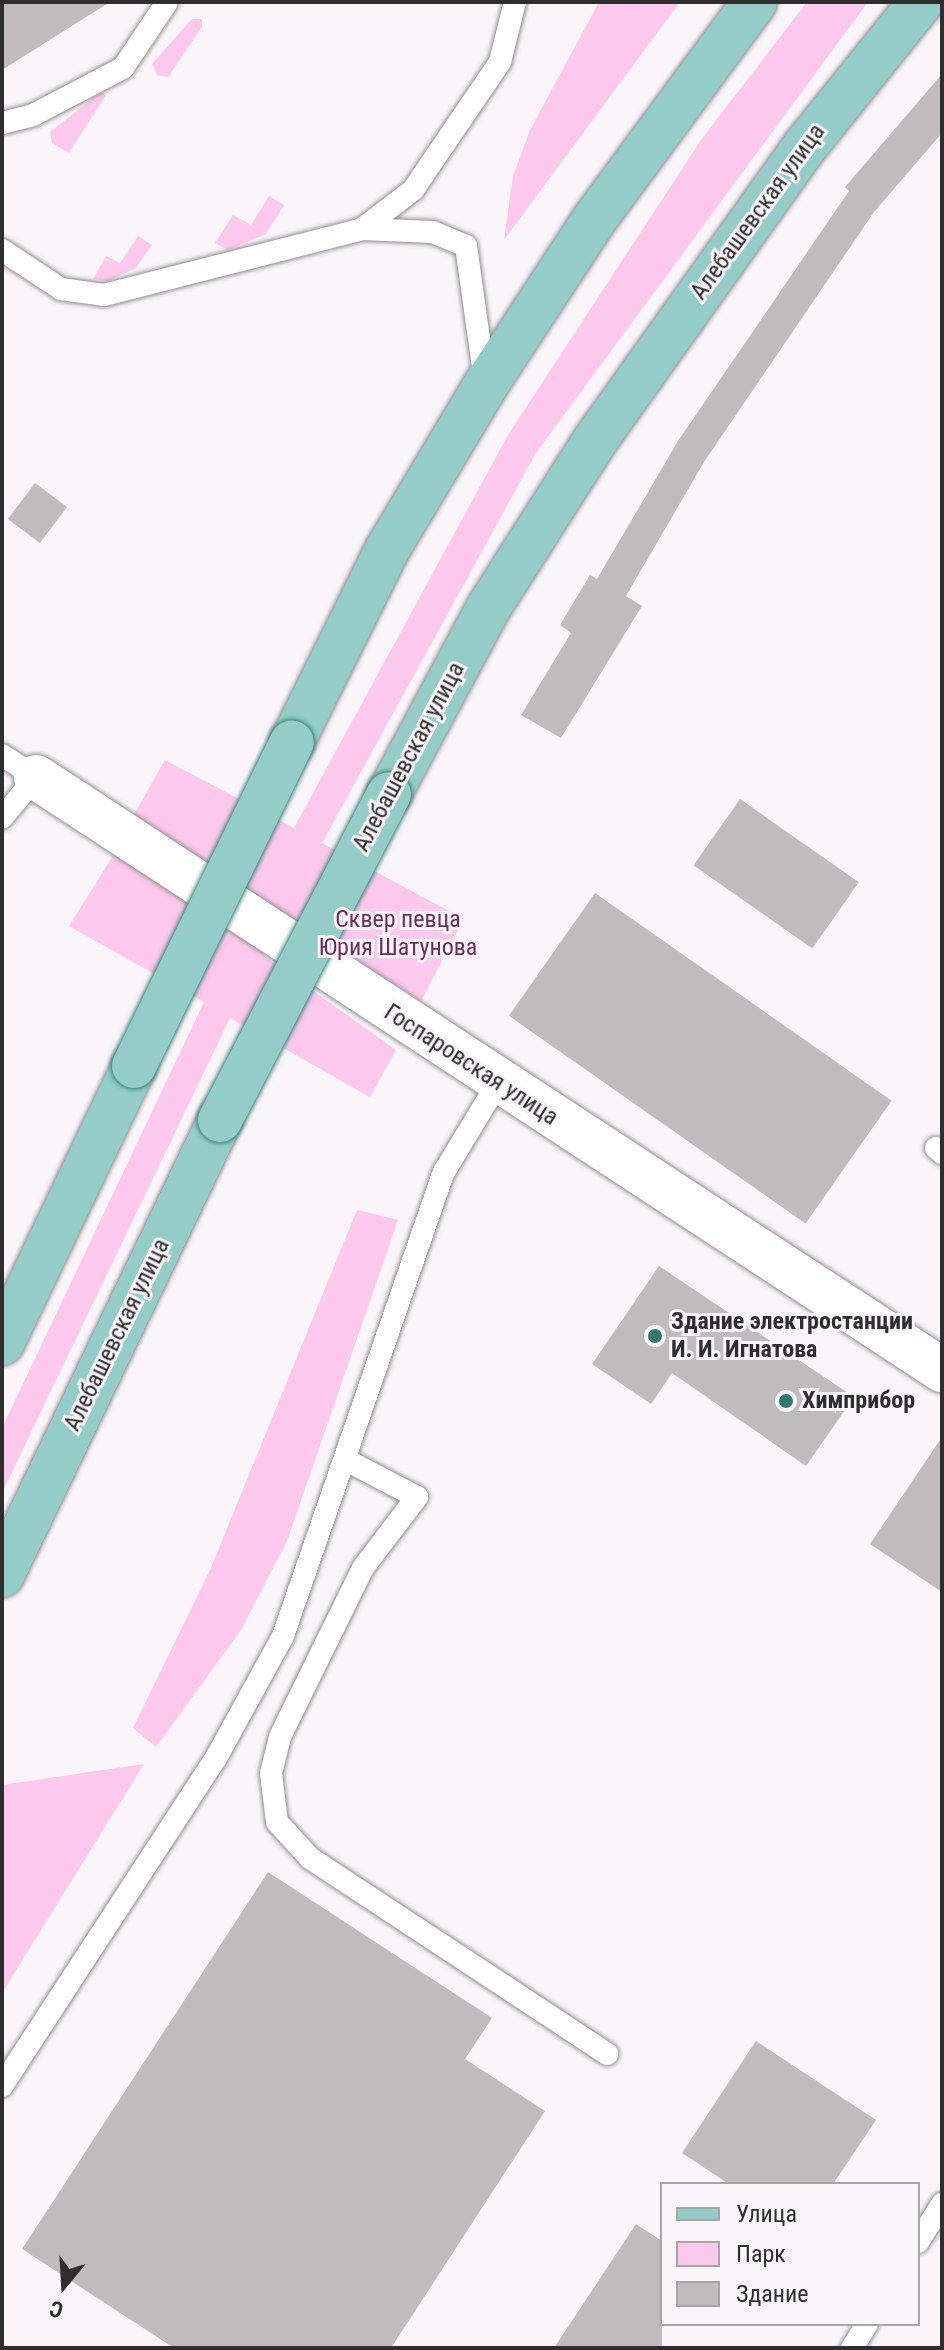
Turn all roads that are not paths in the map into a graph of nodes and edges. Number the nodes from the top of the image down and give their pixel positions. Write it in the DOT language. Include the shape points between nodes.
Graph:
graph roads {
  1 [pos="167,2"];
  2 [pos="515,2"];
  3 [pos="755,2"];
  4 [pos="921,2"];
  5 [pos="2,123"];
  6 [pos="362,229"];
  7 [pos="2,250"];
  8 [pos="485,386"];
  9 [pos="19,766"];
  10 [pos="2,818"];
  11 [pos="498,1083"];
  12 [pos="2,1343"];
  13 [pos="942,1370"];
  14 [pos="348,1461"];
  15 [pos="2,1575"];
  16 [pos="607,2054"];
  17 [pos="2,2086"];
  18 [pos="942,2204"];
  19 [pos="920,2239"];
  20 [pos="866,2326"];
  21 [pos="852,2348"];
  1 -- 5 [label="lane" via="123,68 33,115"];
  2 -- 6 [label="lane" via="500,62 413,190"];
  3 -- 8 [label="main road" via="594,220"];
  4 -- 15 [label="main road, Алебашевская улица, bridge" via="806,145 594,442 489,607 220,1120"];
  6 -- 7 [label="lane" via="104,295 61,289"];
  6 -- 8 [label="lane" via="433,232 466,246"];
  8 -- 12 [label="main road, bridge" via="387,550"];
  9 -- 10 [label="lane"];
  9 -- 11 [label="street, Госпаровская улица"];
  11 -- 13 [label="street, Госпаровская улица"];
  11 -- 14 [label="lane" via="444,1172"];
  14 -- 16 [label="lane" via="417,1497 363,1568 280,1737 271,1773 277,1822 310,1858"];
  14 -- 17 [label="lane" via="276,1650 216,1758"];
  18 -- 19 [label="lane"];
  20 -- 21 [label="lane"];
}
